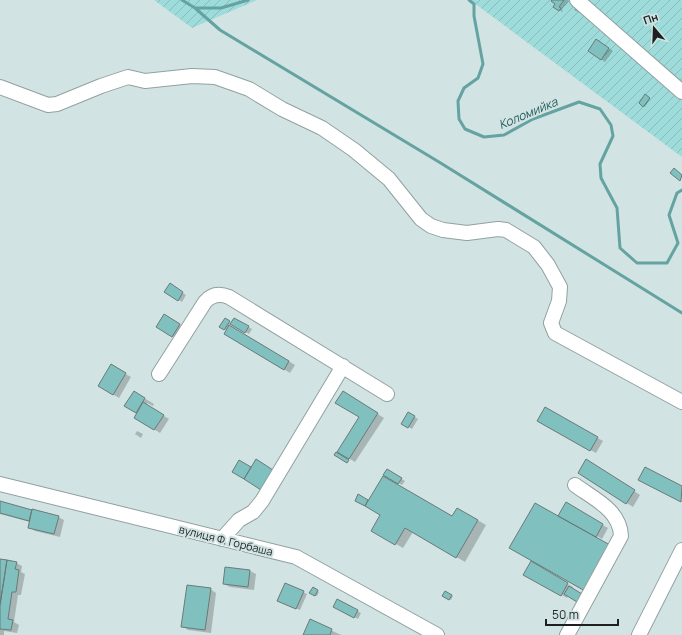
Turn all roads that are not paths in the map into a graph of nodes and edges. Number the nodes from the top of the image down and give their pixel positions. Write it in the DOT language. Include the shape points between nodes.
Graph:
graph roads {
  1 [pos="578,0"];
  2 [pos="0,87"];
  3 [pos="682,92"];
  4 [pos="343,366"];
  5 [pos="159,374"];
  6 [pos="387,394"];
  7 [pos="682,402"];
  8 [pos="0,484"];
  9 [pos="575,485"];
  10 [pos="222,539"];
  11 [pos="682,550"];
  12 [pos="438,635"];
  13 [pos="567,635"];
  14 [pos="639,635"];
  1 -- 3 [label="street"];
  2 -- 7 [label="street" via="48,105 128,78 144,81 192,76 215,77 249,89 282,109 322,128 354,150 389,179 421,219 431,226 467,233 506,230 534,247 560,287 559,301 551,322 555,333"];
  4 -- 5 [label="street" via="220,294 211,296 205,302"];
  4 -- 6 [label="street"];
  4 -- 10 [label="street" via="262,501 253,512 239,520"];
  8 -- 10 [label="street, вулиця Ф. Горбаша"];
  9 -- 13 [label="street" via="612,511 620,527 620,536"];
  10 -- 12 [label="street, вулиця Ф. Горбаша" via="302,559"];
  11 -- 14 [label="street"];
}
